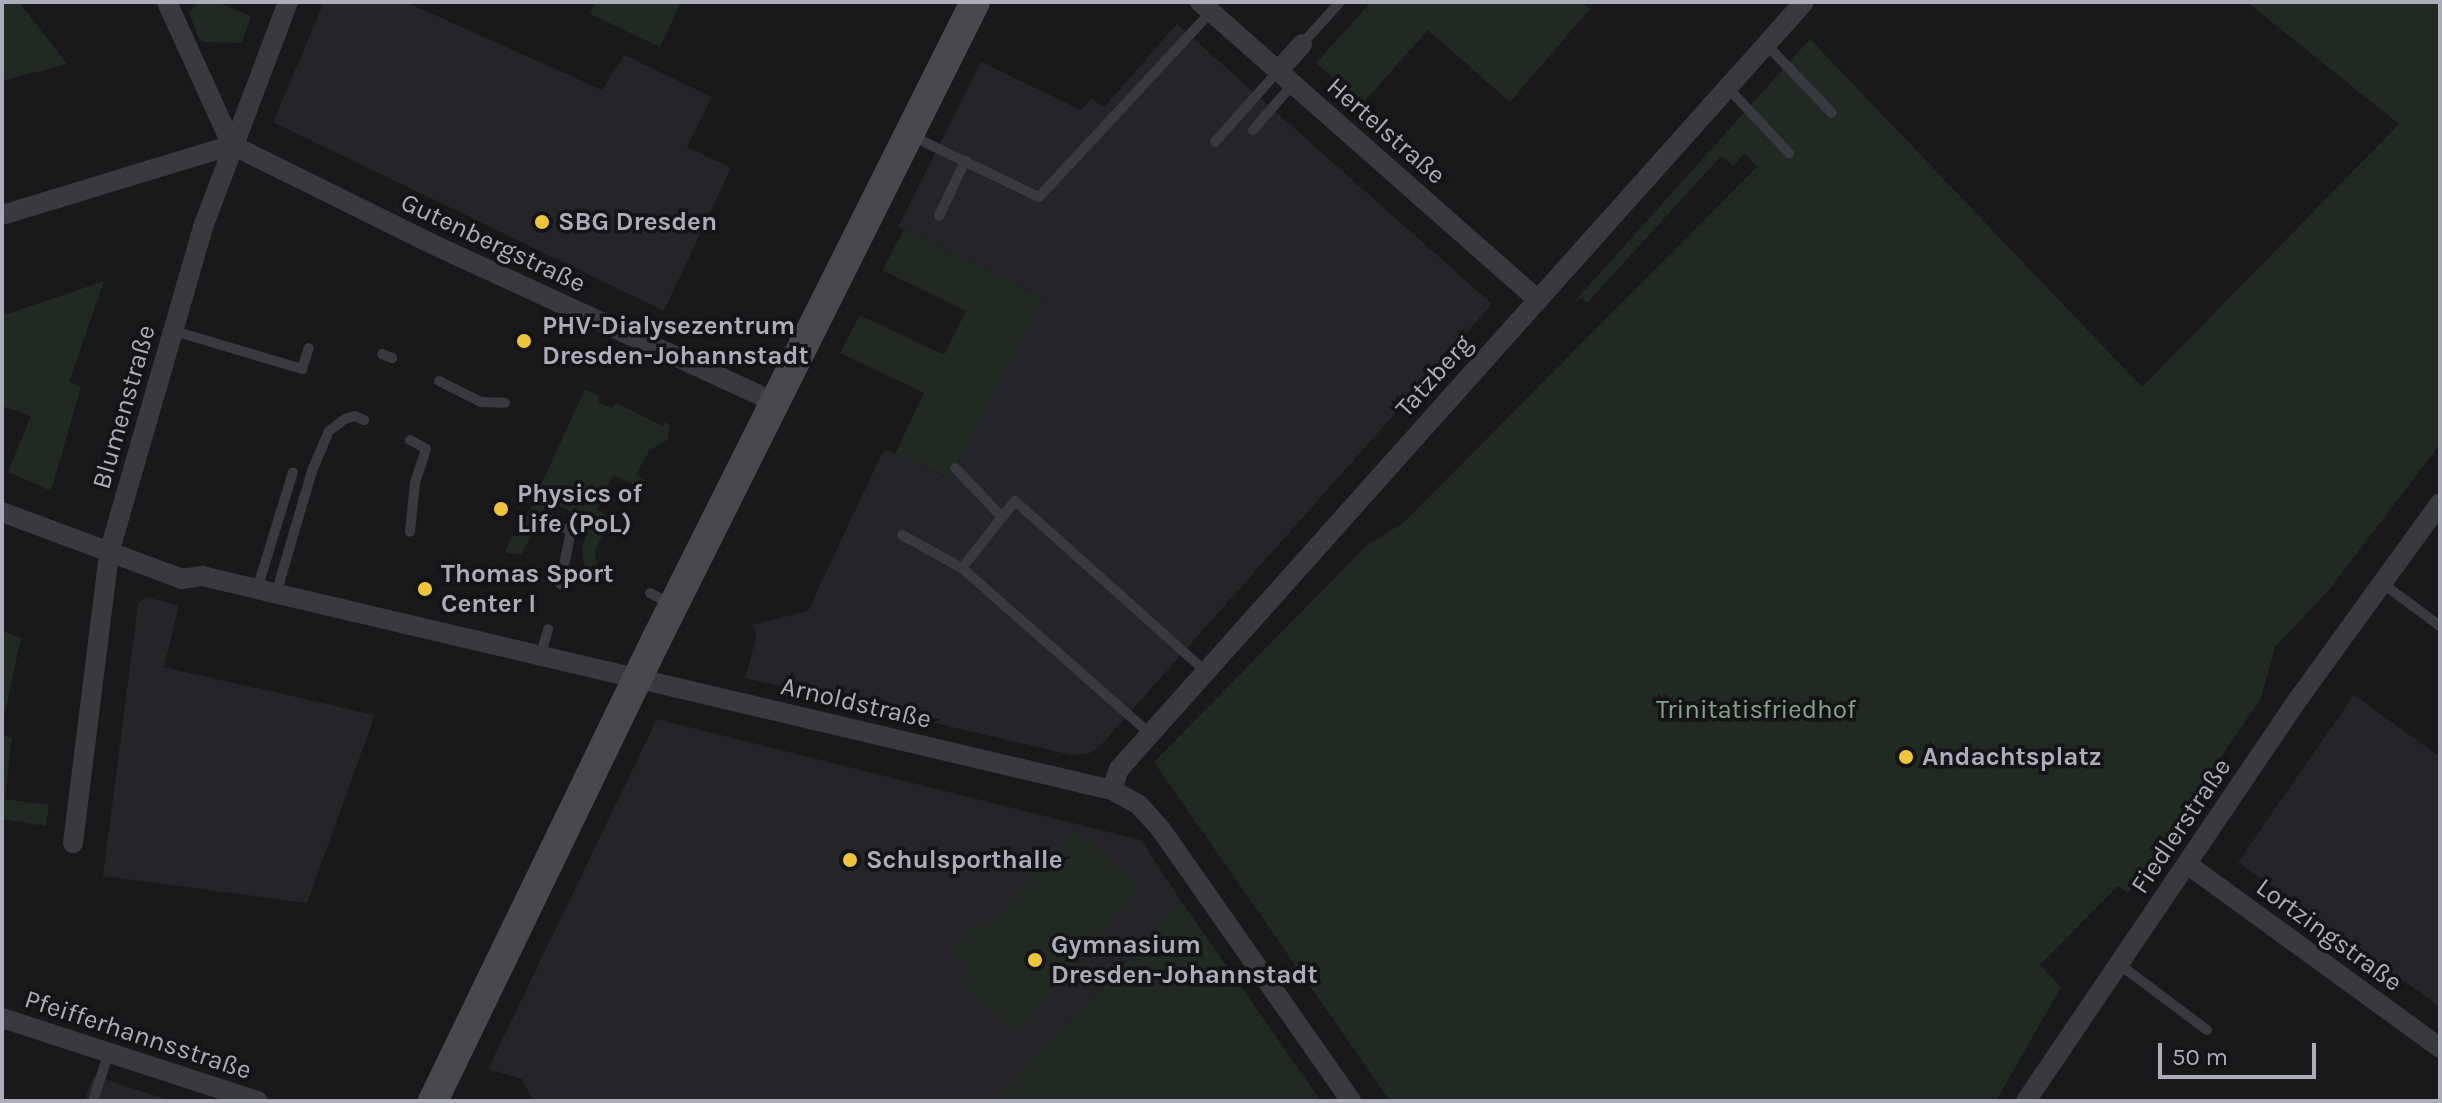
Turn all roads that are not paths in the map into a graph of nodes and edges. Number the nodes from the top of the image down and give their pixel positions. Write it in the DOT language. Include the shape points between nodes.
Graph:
graph roads {
  1 [pos="167,2"];
  2 [pos="288,2"];
  3 [pos="975,2"];
  4 [pos="1340,2"];
  5 [pos="1804,2"];
  6 [pos="1206,7"];
  7 [pos="1302,44"];
  8 [pos="1766,44"];
  9 [pos="1286,77"];
  10 [pos="1727,87"];
  11 [pos="1832,113"];
  12 [pos="1253,130"];
  13 [pos="910,135"];
  14 [pos="1215,142"];
  15 [pos="232,145"];
  16 [pos="1789,153"];
  17 [pos="965,161"];
  18 [pos="2,215"];
  19 [pos="939,216"];
  20 [pos="1538,300"];
  21 [pos="174,331"];
  22 [pos="309,348"];
  23 [pos="439,381"];
  24 [pos="505,403"];
  25 [pos="777,403"];
  26 [pos="364,420"];
  27 [pos="410,440"];
  28 [pos="955,468"];
  29 [pos="293,472"];
  30 [pos="2440,503"];
  31 [pos="2,512"];
  32 [pos="1002,517"];
  33 [pos="550,520"];
  34 [pos="410,532"];
  35 [pos="902,535"];
  36 [pos="109,553"];
  37 [pos="962,568"];
  38 [pos="2382,583"];
  39 [pos="560,584"];
  40 [pos="266,591"];
  41 [pos="2440,626"];
  42 [pos="548,629"];
  43 [pos="540,656"];
  44 [pos="1206,672"];
  45 [pos="639,679"];
  46 [pos="1150,734"];
  47 [pos="1112,790"];
  48 [pos="73,843"];
  49 [pos="2187,864"];
  50 [pos="2119,964"];
  51 [pos="2,1018"];
  52 [pos="2207,1030"];
  53 [pos="2440,1048"];
  54 [pos="109,1052"];
  55 [pos="93,1101"];
  56 [pos="258,1101"];
  57 [pos="433,1101"];
  58 [pos="1351,1101"];
  59 [pos="2026,1101"];
  1 -- 15 [label="street"];
  2 -- 15 [label="street, Blumenstraße"];
  3 -- 13 [label="street"];
  4 -- 7 [label="lane"];
  5 -- 8 [label="street, Tatzberg"];
  6 -- 9 [label="street, Hertelstraße"];
  6 -- 17 [label="lane" via="1039,197"];
  7 -- 9 [label="street"];
  8 -- 10 [label="street, Tatzberg"];
  8 -- 11 [label="lane"];
  9 -- 12 [label="lane"];
  9 -- 14 [label="lane"];
  9 -- 20 [label="street, Hertelstraße"];
  10 -- 16 [label="lane"];
  10 -- 20 [label="street, Tatzberg"];
  13 -- 17 [label="lane"];
  13 -- 25 [label="street"];
  15 -- 18 [label="street"];
  15 -- 21 [label="street, Blumenstraße"];
  15 -- 25 [label="street, Gutenbergstraße"];
  17 -- 19 [label="lane"];
  20 -- 44 [label="street, Tatzberg"];
  21 -- 22 [label="lane" via="302,369"];
  21 -- 36 [label="street, Blumenstraße"];
  23 -- 24 [label="lane" via="481,402"];
  25 -- 45 [label="street" via="662,599"];
  26 -- 40 [label="lane" via="345,419 325,439"];
  27 -- 34 [label="lane" via="426,449 415,483"];
  28 -- 32 [label="lane"];
  29 -- 40 [label="lane"];
  30 -- 38 [label="street, Fiedlerstraße"];
  31 -- 36 [label="street, Arnoldstraße"];
  32 -- 37 [label="lane"];
  32 -- 44 [label="lane" via="1015,501"];
  33 -- 39 [label="lane" via="571,531"];
  35 -- 37 [label="lane"];
  36 -- 40 [label="street, Arnoldstraße" via="147,563 186,564 202,576"];
  36 -- 48 [label="street, Blumenstraße"];
  37 -- 46 [label="lane"];
  38 -- 41 [label="lane"];
  38 -- 49 [label="street, Fiedlerstraße"];
  40 -- 43 [label="street, Arnoldstraße"];
  42 -- 43 [label="lane"];
  43 -- 45 [label="street, Arnoldstraße"];
  44 -- 46 [label="street, Tatzberg"];
  45 -- 47 [label="street, Arnoldstraße"];
  45 -- 57 [label="street"];
  46 -- 47 [label="street, Tatzberg" via="1119,769"];
  47 -- 58 [label="street, Arnoldstraße" via="1139,805 1160,828"];
  49 -- 50 [label="street, Fiedlerstraße"];
  49 -- 53 [label="street, Lortzingstraße"];
  50 -- 52 [label="lane"];
  50 -- 59 [label="street, Fiedlerstraße"];
  51 -- 54 [label="street, Pfeifferhannsstraße"];
  54 -- 55 [label="lane"];
  54 -- 56 [label="street, Pfeifferhannsstraße"];
}
